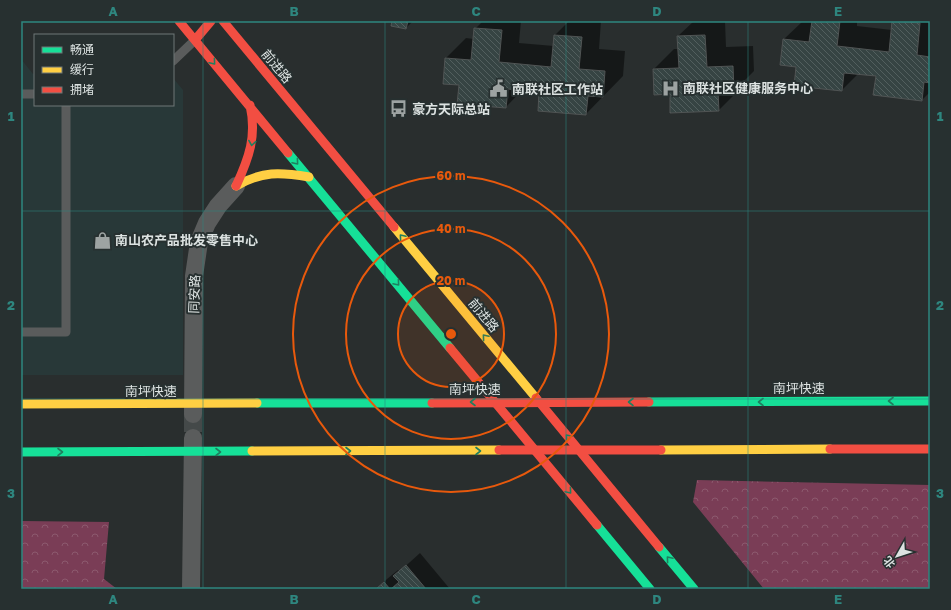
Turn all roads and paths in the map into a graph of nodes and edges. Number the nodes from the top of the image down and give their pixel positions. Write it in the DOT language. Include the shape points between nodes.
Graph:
graph roads {
  1 [pos="179,21"];
  2 [pos="211,21"];
  3 [pos="223,21"];
  4 [pos="195,40"];
  5 [pos="174,60"];
  6 [pos="21,94"];
  7 [pos="34,94"];
  8 [pos="250,105"];
  9 [pos="66,106"];
  10 [pos="309,177"];
  11 [pos="236,186"];
  12 [pos="21,332"];
  13 [pos="930,401"];
  14 [pos="21,404"];
  15 [pos="193,414"];
  16 [pos="193,438"];
  17 [pos="930,444"];
  18 [pos="709,446"];
  19 [pos="930,449"];
  20 [pos="21,452"];
  21 [pos="191,589"];
  22 [pos="650,589"];
  23 [pos="694,589"];
  1 -- 4 [label="main road"];
  2 -- 4 [label="main road"];
  23 -- 3 [label="main road, 前进路, one-way"];
  4 -- 5 [label="lane"];
  4 -- 8 [label="main road, one-way"];
  6 -- 7 [label="lane"];
  8 -- 10 [label="main road, one-way"];
  8 -- 11 [label="main road, one-way" via="254,118 250,154"];
  9 -- 12 [label="lane" via="66,332"];
  10 -- 11 [label="main road" via="286,172 265,173"];
  10 -- 22 [label="main road, one-way"];
  11 -- 15 [label="street, 同安路" via="218,206 199,242 194,276"];
  13 -- 14 [label="main road, 南坪快速, one-way, bridge"];
  16 -- 21 [label="street"];
  17 -- 18 [label="street"];
  20 -- 19 [label="main road, one-way, bridge"];
}
